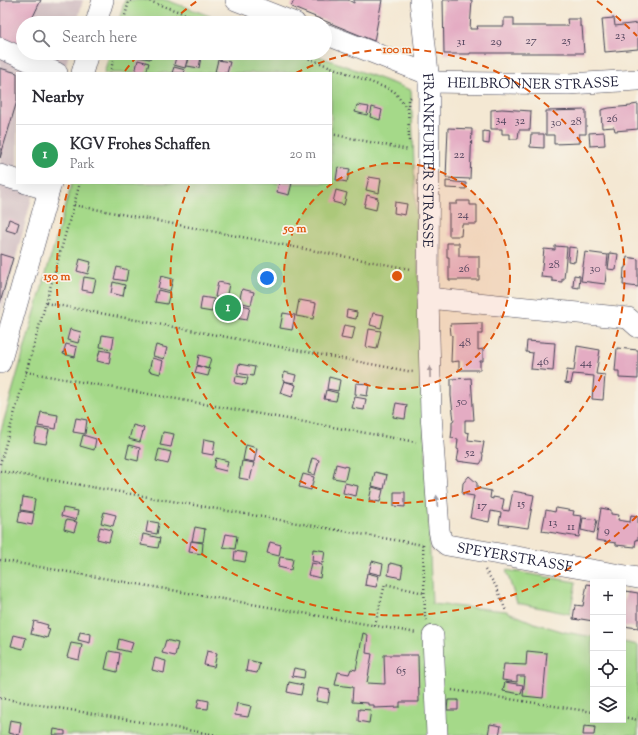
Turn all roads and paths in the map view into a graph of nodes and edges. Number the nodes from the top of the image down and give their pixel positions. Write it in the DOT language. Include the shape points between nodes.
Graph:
graph roads {
  1 [pos="103,0"];
  2 [pos="133,0"];
  3 [pos="146,0"];
  4 [pos="236,0"];
  5 [pos="420,0"];
  6 [pos="98,16"];
  7 [pos="125,16"];
  8 [pos="191,16"];
  9 [pos="277,16"];
  10 [pos="332,37"];
  11 [pos="0,48"];
  12 [pos="16,55"];
  13 [pos="0,58"];
  14 [pos="27,60"];
  15 [pos="86,60"];
  16 [pos="113,60"];
  17 [pos="312,60"];
  18 [pos="28,72"];
  19 [pos="55,72"];
  20 [pos="82,72"];
  21 [pos="110,72"];
  22 [pos="429,78"];
  23 [pos="638,80"];
  24 [pos="408,110"];
  25 [pos="332,134"];
  26 [pos="410,150"];
  27 [pos="0,175"];
  28 [pos="16,180"];
  29 [pos="34,184"];
  30 [pos="80,184"];
  31 [pos="50,186"];
  32 [pos="74,205"];
  33 [pos="413,270"];
  34 [pos="428,298"];
  35 [pos="46,303"];
  36 [pos="635,319"];
  37 [pos="0,363"];
  38 [pos="26,372"];
  39 [pos="416,372"];
  40 [pos="418,443"];
  41 [pos="0,464"];
  42 [pos="0,471"];
  43 [pos="432,543"];
  44 [pos="482,550"];
  45 [pos="0,560"];
  46 [pos="638,578"];
  47 [pos="424,593"];
  48 [pos="506,611"];
  49 [pos="375,625"];
  50 [pos="433,636"];
  51 [pos="436,688"];
  52 [pos="0,698"];
  53 [pos="590,712"];
  54 [pos="626,718"];
  55 [pos="638,720"];
  56 [pos="217,735"];
  57 [pos="437,735"];
  1 -- 6 [label="street"];
  2 -- 7 [label="path" via="129,0"];
  3 -- 8 [label="path"];
  4 -- 9 [label="street"];
  5 -- 22 [label="street, FRANKFURTER STRASSE"];
  10 -- 22 [label="street"];
  11 -- 12 [label="street"];
  13 -- 18 [label="street"];
  14 -- 19 [label="street"];
  15 -- 20 [label="street"];
  16 -- 21 [label="path"];
  17 -- 24 [label="path" via="394,91"];
  22 -- 23 [label="street, HEILBRONNER STRASSE" via="568,84"];
  22 -- 34 [label="street, FRANKFURTER STRASSE"];
  25 -- 26 [label="path"];
  27 -- 28 [label="street"];
  29 -- 31 [label="street"];
  30 -- 32 [label="path"];
  31 -- 37 [label="street"];
  32 -- 33 [label="path"];
  32 -- 35 [label="path"];
  34 -- 36 [label="street"];
  43 -- 34 [label="street, FRANKFURTER STRASSE, one-way" via="439,530 431,414"];
  35 -- 38 [label="path"];
  35 -- 39 [label="path"];
  38 -- 40 [label="path"];
  38 -- 41 [label="path"];
  42 -- 43 [label="path"];
  43 -- 44 [label="street, SPEYERSTRASSE"];
  44 -- 46 [label="street, SPEYERSTRASSE"];
  44 -- 48 [label="path" via="483,566 496,586"];
  45 -- 49 [label="path"];
  47 -- 49 [label="path" via="385,584"];
  49 -- 50 [label="path"];
  50 -- 51 [label="street"];
  51 -- 53 [label="path"];
  51 -- 57 [label="street"];
  52 -- 56 [label="path"];
  54 -- 55 [label="path"];
}
